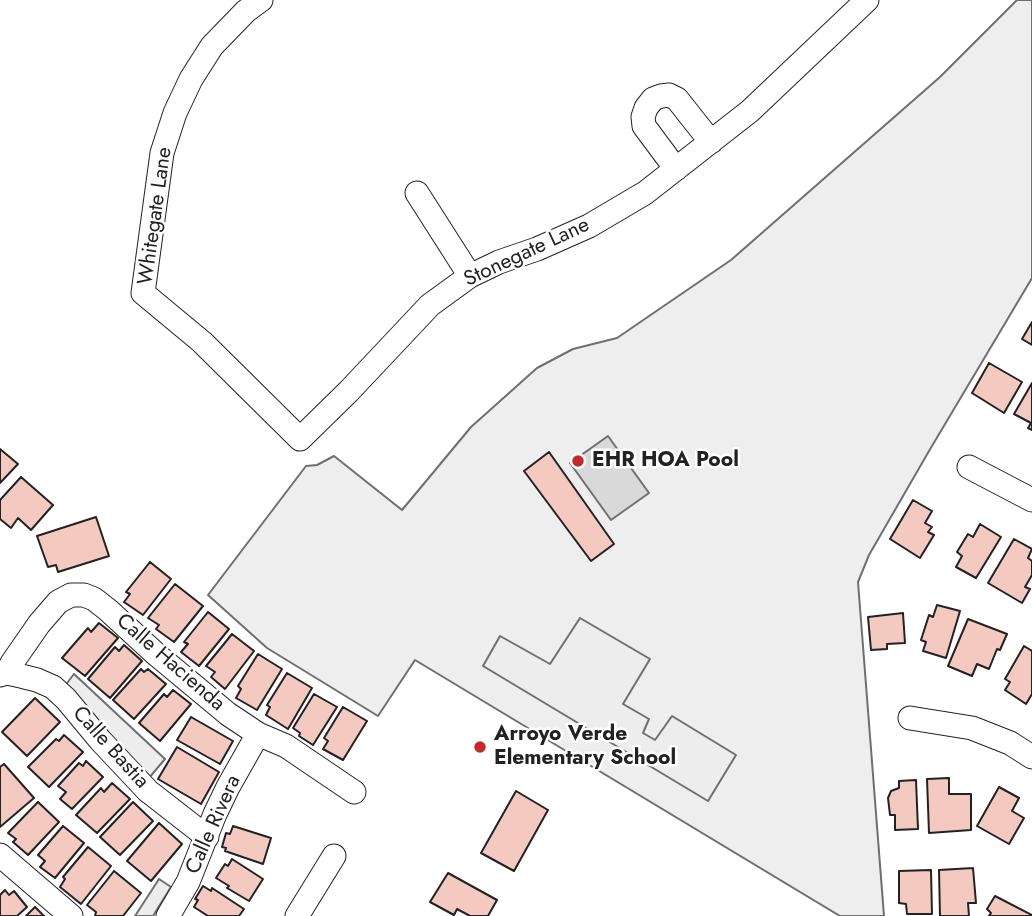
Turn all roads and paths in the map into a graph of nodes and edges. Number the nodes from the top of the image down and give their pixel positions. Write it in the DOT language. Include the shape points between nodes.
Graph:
graph roads {
  1 [pos="261,0"];
  2 [pos="867,0"];
  3 [pos="711,142"];
  4 [pos="676,169"];
  5 [pos="417,193"];
  6 [pos="470,276"];
  7 [pos="300,439"];
  8 [pos="969,467"];
  9 [pos="1032,500"];
  10 [pos="4,674"];
  11 [pos="910,719"];
  12 [pos="258,734"];
  13 [pos="1032,757"];
  14 [pos="354,792"];
  15 [pos="207,837"];
  16 [pos="0,855"];
  17 [pos="334,856"];
  18 [pos="71,916"];
  19 [pos="168,916"];
  20 [pos="297,916"];
  1 -- 7 [label="street, Whitegate Lane" via="212,46 175,113 162,153 143,293 202,342"];
  2 -- 3 [label="street, Stonegate Lane"];
  3 -- 4 [label="street, Stonegate Lane"];
  3 -- 4 [label="street" via="677,99 669,95 653,99 646,108 644,125"];
  4 -- 6 [label="street, Stonegate Lane" via="589,226"];
  5 -- 6 [label="street"];
  6 -- 7 [label="street, Stonegate Lane" via="430,305"];
  8 -- 9 [label="street"];
  10 -- 12 [label="street, Calle Hacienda" via="58,601 84,595"];
  10 -- 15 [label="street, Calle Bastia" via="53,687 148,791"];
  11 -- 13 [label="street" via="972,729"];
  12 -- 14 [label="street, Calle Hacienda" via="286,746"];
  12 -- 15 [label="street, Calle Rivera"];
  15 -- 19 [label="street, Calle Rivera"];
  16 -- 18 [label="street"];
  17 -- 20 [label="street"];
}
